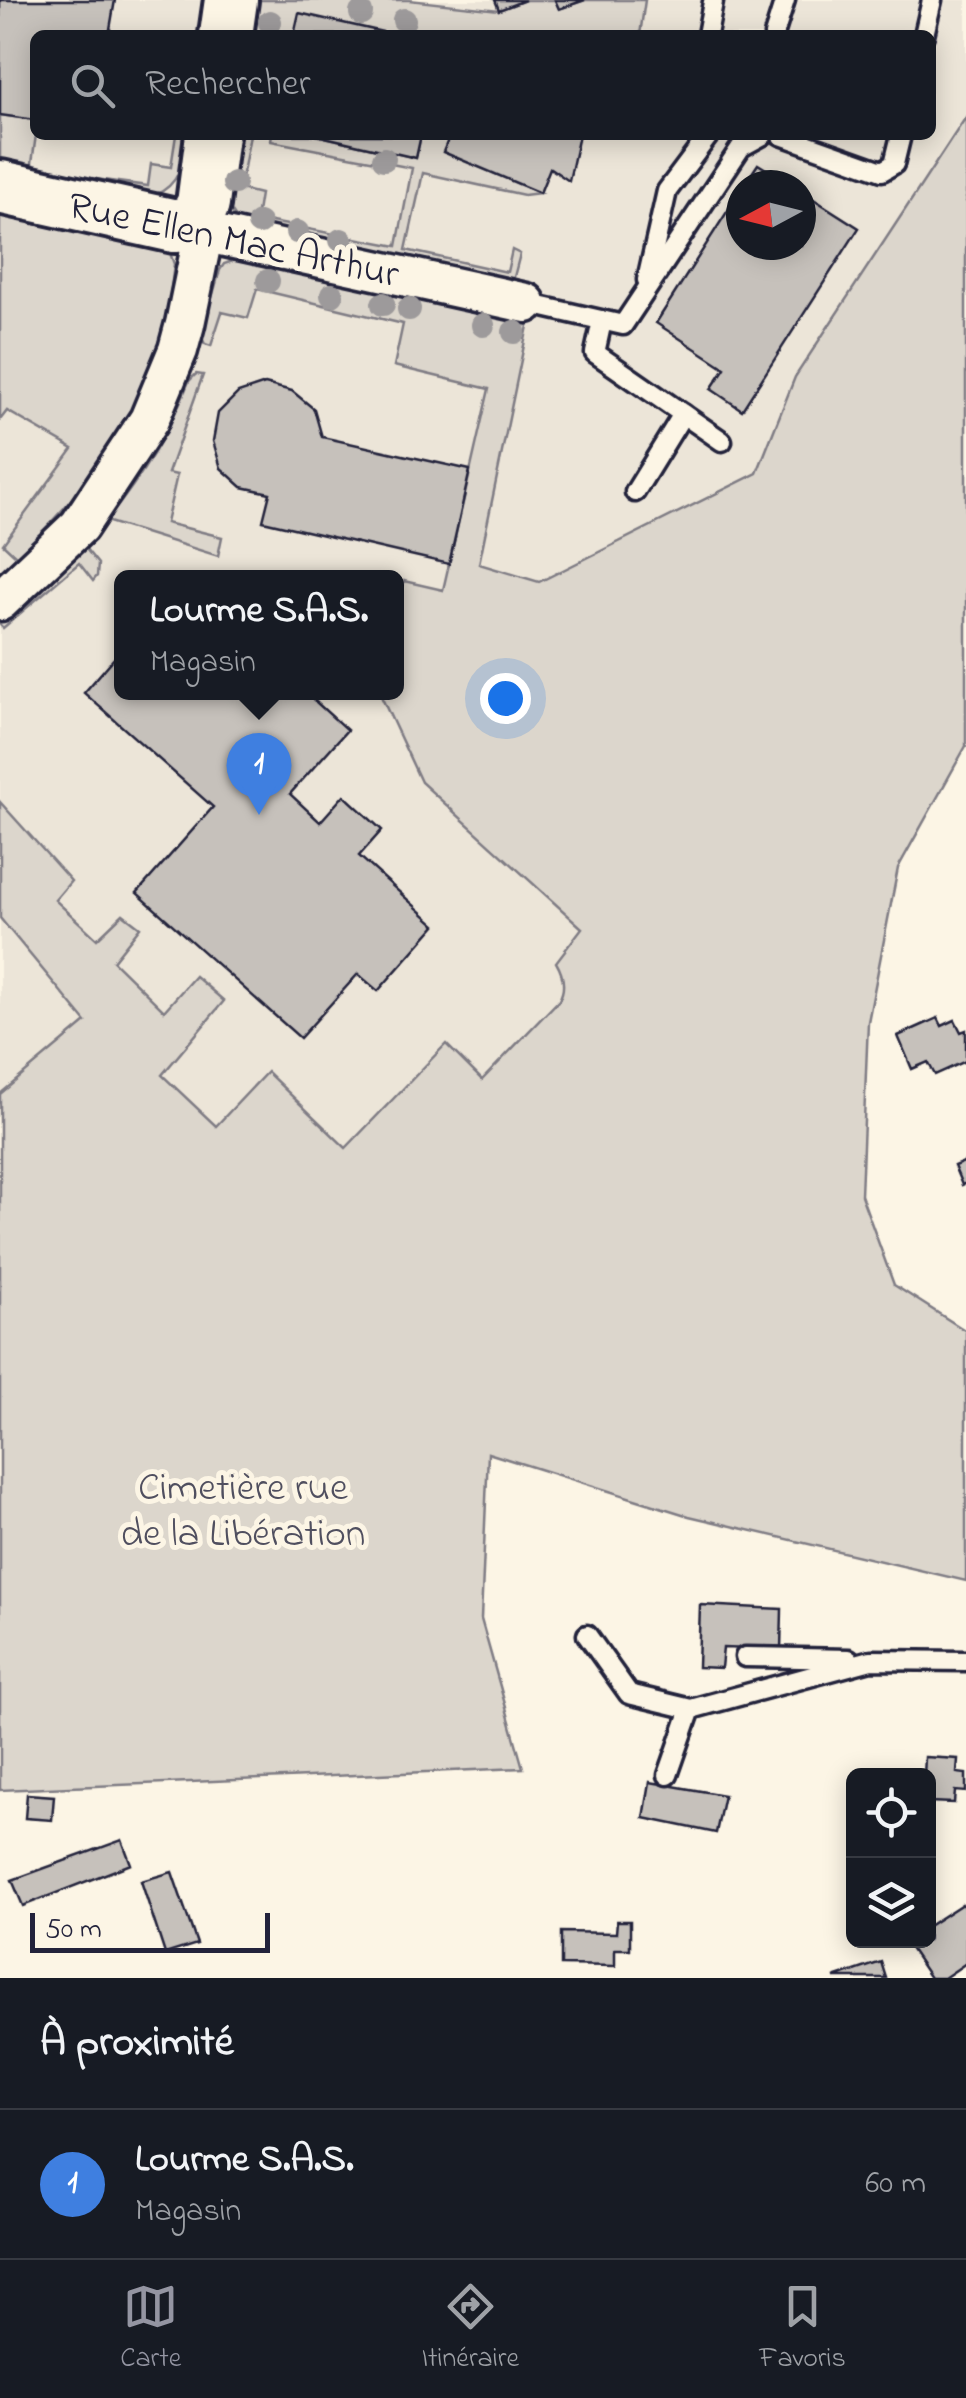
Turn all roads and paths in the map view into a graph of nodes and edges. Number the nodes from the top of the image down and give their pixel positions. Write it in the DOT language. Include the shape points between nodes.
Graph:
graph roads {
  1 [pos="231,0"];
  2 [pos="785,0"];
  3 [pos="932,0"];
  4 [pos="712,2"];
  5 [pos="227,30"];
  6 [pos="708,30"];
  7 [pos="776,30"];
  8 [pos="925,30"];
  9 [pos="211,140"];
  10 [pos="704,140"];
  11 [pos="755,140"];
  12 [pos="795,140"];
  13 [pos="900,140"];
  14 [pos="0,187"];
  15 [pos="194,221"];
  16 [pos="644,295"];
  17 [pos="526,303"];
  18 [pos="602,321"];
  19 [pos="683,414"];
  20 [pos="722,441"];
  21 [pos="635,492"];
  22 [pos="0,601"];
  23 [pos="587,1635"];
  24 [pos="744,1656"];
  25 [pos="871,1660"];
  26 [pos="966,1661"];
  27 [pos="691,1709"];
  28 [pos="668,1775"];
  1 -- 5 [label="street"];
  2 -- 7 [label="lane"];
  3 -- 8 [label="lane"];
  4 -- 6 [label="lane"];
  9 -- 15 [label="street" via="203,204"];
  10 -- 16 [label="lane" via="668,191"];
  11 -- 16 [label="lane" via="741,148"];
  12 -- 13 [label="lane" via="882,171 894,164"];
  14 -- 15 [label="street, Rue Ellen Mac Arthur" via="175,226"];
  15 -- 17 [label="street, Rue Ellen Mac Arthur" via="216,235"];
  15 -- 22 [label="street" via="200,250 185,324 149,420 79,526"];
  16 -- 18 [label="lane" via="622,326"];
  17 -- 18 [label="lane"];
  18 -- 19 [label="lane" via="595,353"];
  19 -- 20 [label="lane"];
  19 -- 21 [label="lane"];
  23 -- 27 [label="lane" via="629,1694"];
  24 -- 25 [label="lane"];
  25 -- 26 [label="lane"];
  25 -- 27 [label="lane"];
  27 -- 28 [label="lane"];
}
